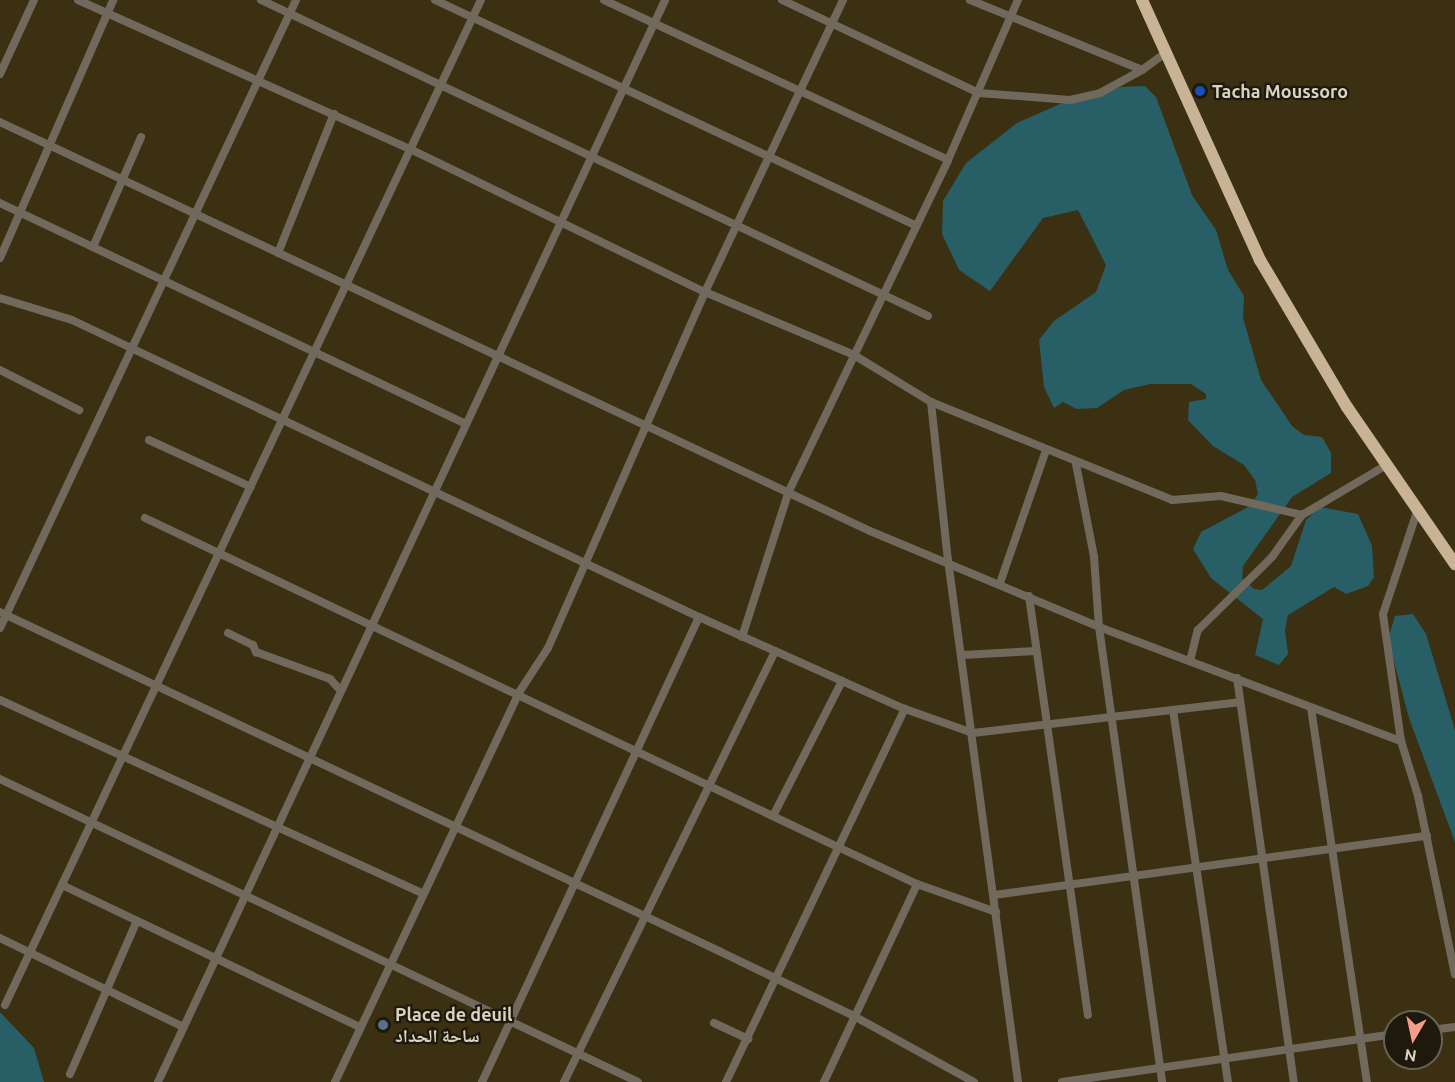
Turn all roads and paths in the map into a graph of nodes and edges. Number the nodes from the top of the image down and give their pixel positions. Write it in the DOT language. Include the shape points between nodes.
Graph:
graph roads {
  1 [pos="34,0"];
  2 [pos="78,0"];
  3 [pos="113,0"];
  4 [pos="261,0"];
  5 [pos="296,0"];
  6 [pos="435,0"];
  7 [pos="481,0"];
  8 [pos="604,0"];
  9 [pos="665,0"];
  10 [pos="782,0"];
  11 [pos="843,0"];
  12 [pos="970,0"];
  13 [pos="1018,0"];
  14 [pos="1142,0"];
  15 [pos="1148,0"];
  16 [pos="290,13"];
  17 [pos="106,14"];
  18 [pos="473,17"];
  19 [pos="1011,18"];
  20 [pos="831,23"];
  21 [pos="654,24"];
  22 [pos="1155,27"];
  23 [pos="1165,53"];
  24 [pos="1142,70"];
  25 [pos="0,74"];
  26 [pos="259,80"];
  27 [pos="441,84"];
  28 [pos="621,89"];
  29 [pos="799,91"];
  30 [pos="979,93"];
  31 [pos="334,114"];
  32 [pos="0,122"];
  33 [pos="141,137"];
  34 [pos="47,144"];
  35 [pos="410,149"];
  36 [pos="591,155"];
  37 [pos="768,160"];
  38 [pos="948,160"];
  39 [pos="120,178"];
  40 [pos="0,203"];
  41 [pos="192,212"];
  42 [pos="20,213"];
  43 [pos="560,223"];
  44 [pos="738,225"];
  45 [pos="917,226"];
  46 [pos="93,247"];
  47 [pos="278,253"];
  48 [pos="0,258"];
  49 [pos="163,282"];
  50 [pos="347,287"];
  51 [pos="705,292"];
  52 [pos="884,293"];
  53 [pos="0,298"];
  54 [pos="928,316"];
  55 [pos="134,349"];
  56 [pos="314,353"];
  57 [pos="854,355"];
  58 [pos="496,357"];
  59 [pos="0,370"];
  60 [pos="931,402"];
  61 [pos="79,410"];
  62 [pos="281,420"];
  63 [pos="466,424"];
  64 [pos="646,426"];
  65 [pos="149,440"];
  66 [pos="1046,450"];
  67 [pos="1076,464"];
  68 [pos="1385,466"];
  69 [pos="251,487"];
  70 [pos="432,490"];
  71 [pos="789,491"];
  72 [pos="1417,512"];
  73 [pos="1302,515"];
  74 [pos="146,518"];
  75 [pos="223,552"];
  76 [pos="948,560"];
  77 [pos="585,563"];
  78 [pos="1455,564"];
  79 [pos="1000,583"];
  80 [pos="1029,596"];
  81 [pos="3,613"];
  82 [pos="699,617"];
  83 [pos="372,626"];
  84 [pos="1099,627"];
  85 [pos="0,628"];
  86 [pos="228,633"];
  87 [pos="742,637"];
  88 [pos="775,651"];
  89 [pos="1036,651"];
  90 [pos="962,655"];
  91 [pos="1190,661"];
  92 [pos="1237,678"];
  93 [pos="842,681"];
  94 [pos="157,687"];
  95 [pos="341,691"];
  96 [pos="518,694"];
  97 [pos="0,700"];
  98 [pos="1239,702"];
  99 [pos="1311,708"];
  100 [pos="905,709"];
  101 [pos="1173,710"];
  102 [pos="1111,717"];
  103 [pos="1045,726"];
  104 [pos="973,733"];
  105 [pos="1401,741"];
  106 [pos="637,751"];
  107 [pos="124,757"];
  108 [pos="308,758"];
  109 [pos="0,779"];
  110 [pos="710,786"];
  111 [pos="773,816"];
  112 [pos="92,825"];
  113 [pos="276,826"];
  114 [pos="453,826"];
  115 [pos="1427,836"];
  116 [pos="840,848"];
  117 [pos="1334,848"];
  118 [pos="1260,857"];
  119 [pos="1196,866"];
  120 [pos="1133,874"];
  121 [pos="574,883"];
  122 [pos="1068,883"];
  123 [pos="917,884"];
  124 [pos="62,885"];
  125 [pos="421,893"];
  126 [pos="244,894"];
  127 [pos="994,895"];
  128 [pos="996,912"];
  129 [pos="645,916"];
  130 [pos="137,921"];
  131 [pos="0,938"];
  132 [pos="30,953"];
  133 [pos="214,959"];
  134 [pos="389,964"];
  135 [pos="1455,974"];
  136 [pos="777,980"];
  137 [pos="107,990"];
  138 [pos="5,1005"];
  139 [pos="852,1015"];
  140 [pos="1088,1015"];
  141 [pos="508,1022"];
  142 [pos="714,1023"];
  143 [pos="183,1027"];
  144 [pos="360,1027"];
  145 [pos="1383,1035"];
  146 [pos="1360,1038"];
  147 [pos="748,1039"];
  148 [pos="1290,1050"];
  149 [pos="578,1054"];
  150 [pos="1224,1059"];
  151 [pos="1160,1068"];
  152 [pos="70,1074"];
  153 [pos="158,1082"];
  154 [pos="334,1082"];
  155 [pos="482,1082"];
  156 [pos="564,1082"];
  157 [pos="638,1082"];
  158 [pos="726,1082"];
  159 [pos="824,1082"];
  160 [pos="974,1082"];
  161 [pos="1018,1082"];
  162 [pos="1062,1082"];
  163 [pos="1162,1082"];
  164 [pos="1227,1082"];
  165 [pos="1294,1082"];
  166 [pos="1366,1082"];
  1 -- 25 [label="street"];
  2 -- 17 [label="street"];
  3 -- 17 [label="street"];
  4 -- 16 [label="street"];
  5 -- 16 [label="street"];
  6 -- 18 [label="street"];
  7 -- 18 [label="street"];
  8 -- 21 [label="street"];
  9 -- 21 [label="street"];
  10 -- 20 [label="street"];
  11 -- 20 [label="street"];
  12 -- 19 [label="street"];
  13 -- 19 [label="street"];
  14 -- 22 [label="highway"];
  15 -- 22 [label="highway"];
  16 -- 26 [label="street"];
  16 -- 27 [label="street"];
  17 -- 26 [label="street"];
  17 -- 34 [label="street"];
  18 -- 27 [label="street"];
  18 -- 28 [label="street"];
  19 -- 24 [label="street"];
  19 -- 30 [label="street"];
  20 -- 29 [label="street"];
  20 -- 30 [label="street"];
  21 -- 28 [label="street"];
  21 -- 29 [label="street"];
  22 -- 23 [label="highway"];
  23 -- 24 [label="street"];
  23 -- 68 [label="highway" via="1260,260"];
  24 -- 30 [label="street" via="1100,93 1070,100"];
  26 -- 31 [label="street"];
  26 -- 41 [label="street"];
  27 -- 35 [label="street"];
  27 -- 36 [label="street"];
  28 -- 36 [label="street"];
  28 -- 37 [label="street"];
  29 -- 37 [label="street"];
  29 -- 38 [label="street"];
  30 -- 38 [label="street"];
  31 -- 35 [label="street"];
  31 -- 47 [label="street"];
  32 -- 34 [label="street"];
  33 -- 39 [label="street"];
  34 -- 39 [label="street"];
  34 -- 42 [label="street"];
  35 -- 43 [label="street"];
  35 -- 50 [label="street"];
  36 -- 43 [label="street"];
  36 -- 44 [label="street"];
  37 -- 44 [label="street"];
  37 -- 45 [label="street"];
  38 -- 45 [label="street"];
  39 -- 41 [label="street"];
  39 -- 46 [label="street"];
  40 -- 42 [label="street"];
  41 -- 47 [label="street"];
  41 -- 49 [label="street"];
  42 -- 46 [label="street"];
  42 -- 48 [label="street"];
  43 -- 51 [label="street"];
  43 -- 58 [label="street"];
  44 -- 51 [label="street"];
  44 -- 52 [label="street"];
  45 -- 52 [label="street"];
  46 -- 49 [label="street"];
  47 -- 50 [label="street"];
  49 -- 55 [label="street"];
  49 -- 56 [label="street"];
  50 -- 56 [label="street"];
  50 -- 58 [label="street"];
  51 -- 57 [label="street"];
  51 -- 64 [label="street"];
  52 -- 54 [label="street"];
  52 -- 57 [label="street"];
  53 -- 55 [label="street" via="72,320"];
  55 -- 62 [label="street"];
  55 -- 81 [label="street"];
  56 -- 62 [label="street"];
  56 -- 63 [label="street"];
  57 -- 60 [label="street"];
  57 -- 71 [label="street"];
  58 -- 63 [label="street"];
  58 -- 64 [label="street"];
  59 -- 61 [label="street"];
  60 -- 66 [label="street"];
  60 -- 76 [label="street"];
  62 -- 69 [label="street"];
  62 -- 70 [label="street"];
  63 -- 70 [label="street"];
  64 -- 71 [label="street"];
  64 -- 77 [label="street"];
  65 -- 69 [label="street"];
  66 -- 67 [label="street"];
  66 -- 79 [label="street"];
  67 -- 73 [label="street" via="1172,500 1221,496"];
  67 -- 84 [label="street" via="1094,557"];
  68 -- 72 [label="highway"];
  68 -- 73 [label="street"];
  69 -- 75 [label="street"];
  70 -- 77 [label="street"];
  70 -- 83 [label="street"];
  71 -- 76 [label="street" via="870,531"];
  71 -- 87 [label="street"];
  72 -- 78 [label="highway"];
  72 -- 105 [label="street" via="1383,614"];
  73 -- 91 [label="street" via="1279,549 1198,630"];
  74 -- 75 [label="street"];
  75 -- 83 [label="street"];
  75 -- 94 [label="street"];
  76 -- 79 [label="street"];
  76 -- 90 [label="street"];
  77 -- 82 [label="street"];
  77 -- 96 [label="street" via="548,648"];
  79 -- 80 [label="street"];
  80 -- 84 [label="street"];
  80 -- 89 [label="street"];
  81 -- 85 [label="street"];
  81 -- 94 [label="street"];
  82 -- 87 [label="street"];
  82 -- 106 [label="street"];
  83 -- 95 [label="street"];
  83 -- 96 [label="street"];
  84 -- 91 [label="street"];
  84 -- 102 [label="street"];
  86 -- 95 [label="street" via="256,652 330,679"];
  87 -- 88 [label="street"];
  88 -- 93 [label="street"];
  88 -- 110 [label="street"];
  89 -- 90 [label="street"];
  89 -- 103 [label="street"];
  90 -- 104 [label="street"];
  91 -- 92 [label="street"];
  92 -- 98 [label="street"];
  92 -- 99 [label="street"];
  93 -- 100 [label="street"];
  93 -- 111 [label="street"];
  94 -- 107 [label="street"];
  94 -- 108 [label="street"];
  95 -- 108 [label="street"];
  96 -- 106 [label="street"];
  96 -- 114 [label="street"];
  97 -- 107 [label="street"];
  98 -- 101 [label="street"];
  98 -- 118 [label="street"];
  99 -- 105 [label="street"];
  99 -- 117 [label="street"];
  100 -- 104 [label="street"];
  100 -- 116 [label="street"];
  101 -- 102 [label="street"];
  101 -- 119 [label="street"];
  102 -- 103 [label="street"];
  102 -- 120 [label="street"];
  103 -- 104 [label="street"];
  103 -- 122 [label="street"];
  104 -- 127 [label="street"];
  105 -- 115 [label="street"];
  106 -- 110 [label="street"];
  106 -- 121 [label="street"];
  107 -- 112 [label="street"];
  107 -- 113 [label="street"];
  108 -- 113 [label="street"];
  108 -- 114 [label="street"];
  109 -- 112 [label="street"];
  110 -- 111 [label="street"];
  110 -- 129 [label="street"];
  111 -- 116 [label="street"];
  112 -- 124 [label="street"];
  112 -- 126 [label="street"];
  113 -- 125 [label="street"];
  113 -- 126 [label="street"];
  114 -- 121 [label="street"];
  114 -- 125 [label="street"];
  115 -- 117 [label="street"];
  115 -- 135 [label="street"];
  116 -- 123 [label="street"];
  116 -- 136 [label="street"];
  117 -- 118 [label="street"];
  117 -- 146 [label="street"];
  118 -- 119 [label="street"];
  118 -- 148 [label="street"];
  119 -- 120 [label="street"];
  119 -- 150 [label="street"];
  120 -- 122 [label="street"];
  120 -- 151 [label="street"];
  121 -- 129 [label="street"];
  121 -- 141 [label="street"];
  122 -- 127 [label="street"];
  122 -- 140 [label="street"];
  123 -- 128 [label="street"];
  123 -- 139 [label="street"];
  124 -- 130 [label="street"];
  124 -- 132 [label="street"];
  125 -- 134 [label="street"];
  126 -- 133 [label="street"];
  126 -- 134 [label="street"];
  127 -- 128 [label="street"];
  128 -- 161 [label="street"];
  129 -- 136 [label="street"];
  129 -- 149 [label="street"];
  130 -- 133 [label="street"];
  130 -- 137 [label="street"];
  131 -- 132 [label="street"];
  132 -- 137 [label="street"];
  132 -- 138 [label="street"];
  133 -- 143 [label="street"];
  133 -- 144 [label="street"];
  134 -- 141 [label="street"];
  134 -- 144 [label="street"];
  136 -- 139 [label="street"];
  136 -- 147 [label="street"];
  137 -- 143 [label="street"];
  137 -- 152 [label="street"];
  139 -- 159 [label="street"];
  139 -- 160 [label="street"];
  141 -- 149 [label="street"];
  141 -- 155 [label="street"];
  142 -- 147 [label="street"];
  143 -- 153 [label="street"];
  144 -- 154 [label="street"];
  145 -- 146 [label="street"];
  146 -- 148 [label="street"];
  146 -- 166 [label="street"];
  147 -- 158 [label="street"];
  148 -- 150 [label="street"];
  148 -- 165 [label="street"];
  149 -- 156 [label="street"];
  149 -- 157 [label="street"];
  150 -- 151 [label="street"];
  150 -- 164 [label="street"];
  151 -- 162 [label="street"];
  151 -- 163 [label="street"];
}
